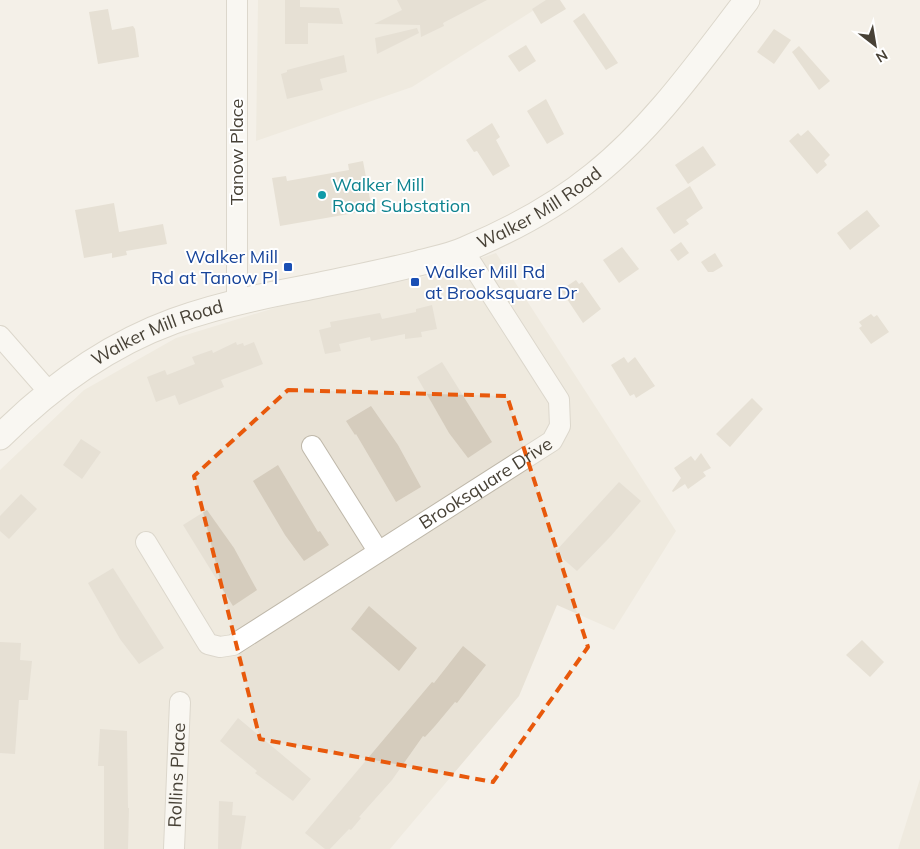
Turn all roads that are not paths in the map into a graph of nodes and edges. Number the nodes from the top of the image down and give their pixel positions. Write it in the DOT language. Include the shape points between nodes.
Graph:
graph roads {
  1 [pos="237,0"];
  2 [pos="747,0"];
  3 [pos="463,250"];
  4 [pos="237,304"];
  5 [pos="0,336"];
  6 [pos="48,392"];
  7 [pos="0,437"];
  8 [pos="312,446"];
  9 [pos="146,542"];
  10 [pos="378,552"];
  11 [pos="180,702"];
  12 [pos="174,849"];
  1 -- 4 [label="street, Tanow Place"];
  2 -- 3 [label="street, Walker Mill Road" via="661,109 594,175 518,225"];
  3 -- 4 [label="street, Walker Mill Road" via="383,272"];
  3 -- 10 [label="street, Brooksquare Drive" via="559,400 560,426 544,447"];
  4 -- 6 [label="street, Walker Mill Road" via="174,321 148,333 78,371"];
  5 -- 6 [label="street"];
  6 -- 7 [label="street, Walker Mill Road"];
  8 -- 10 [label="street"];
  9 -- 10 [label="street, Brooksquare Drive" via="208,644 220,647 233,645"];
  11 -- 12 [label="street, Rollins Place"];
}
